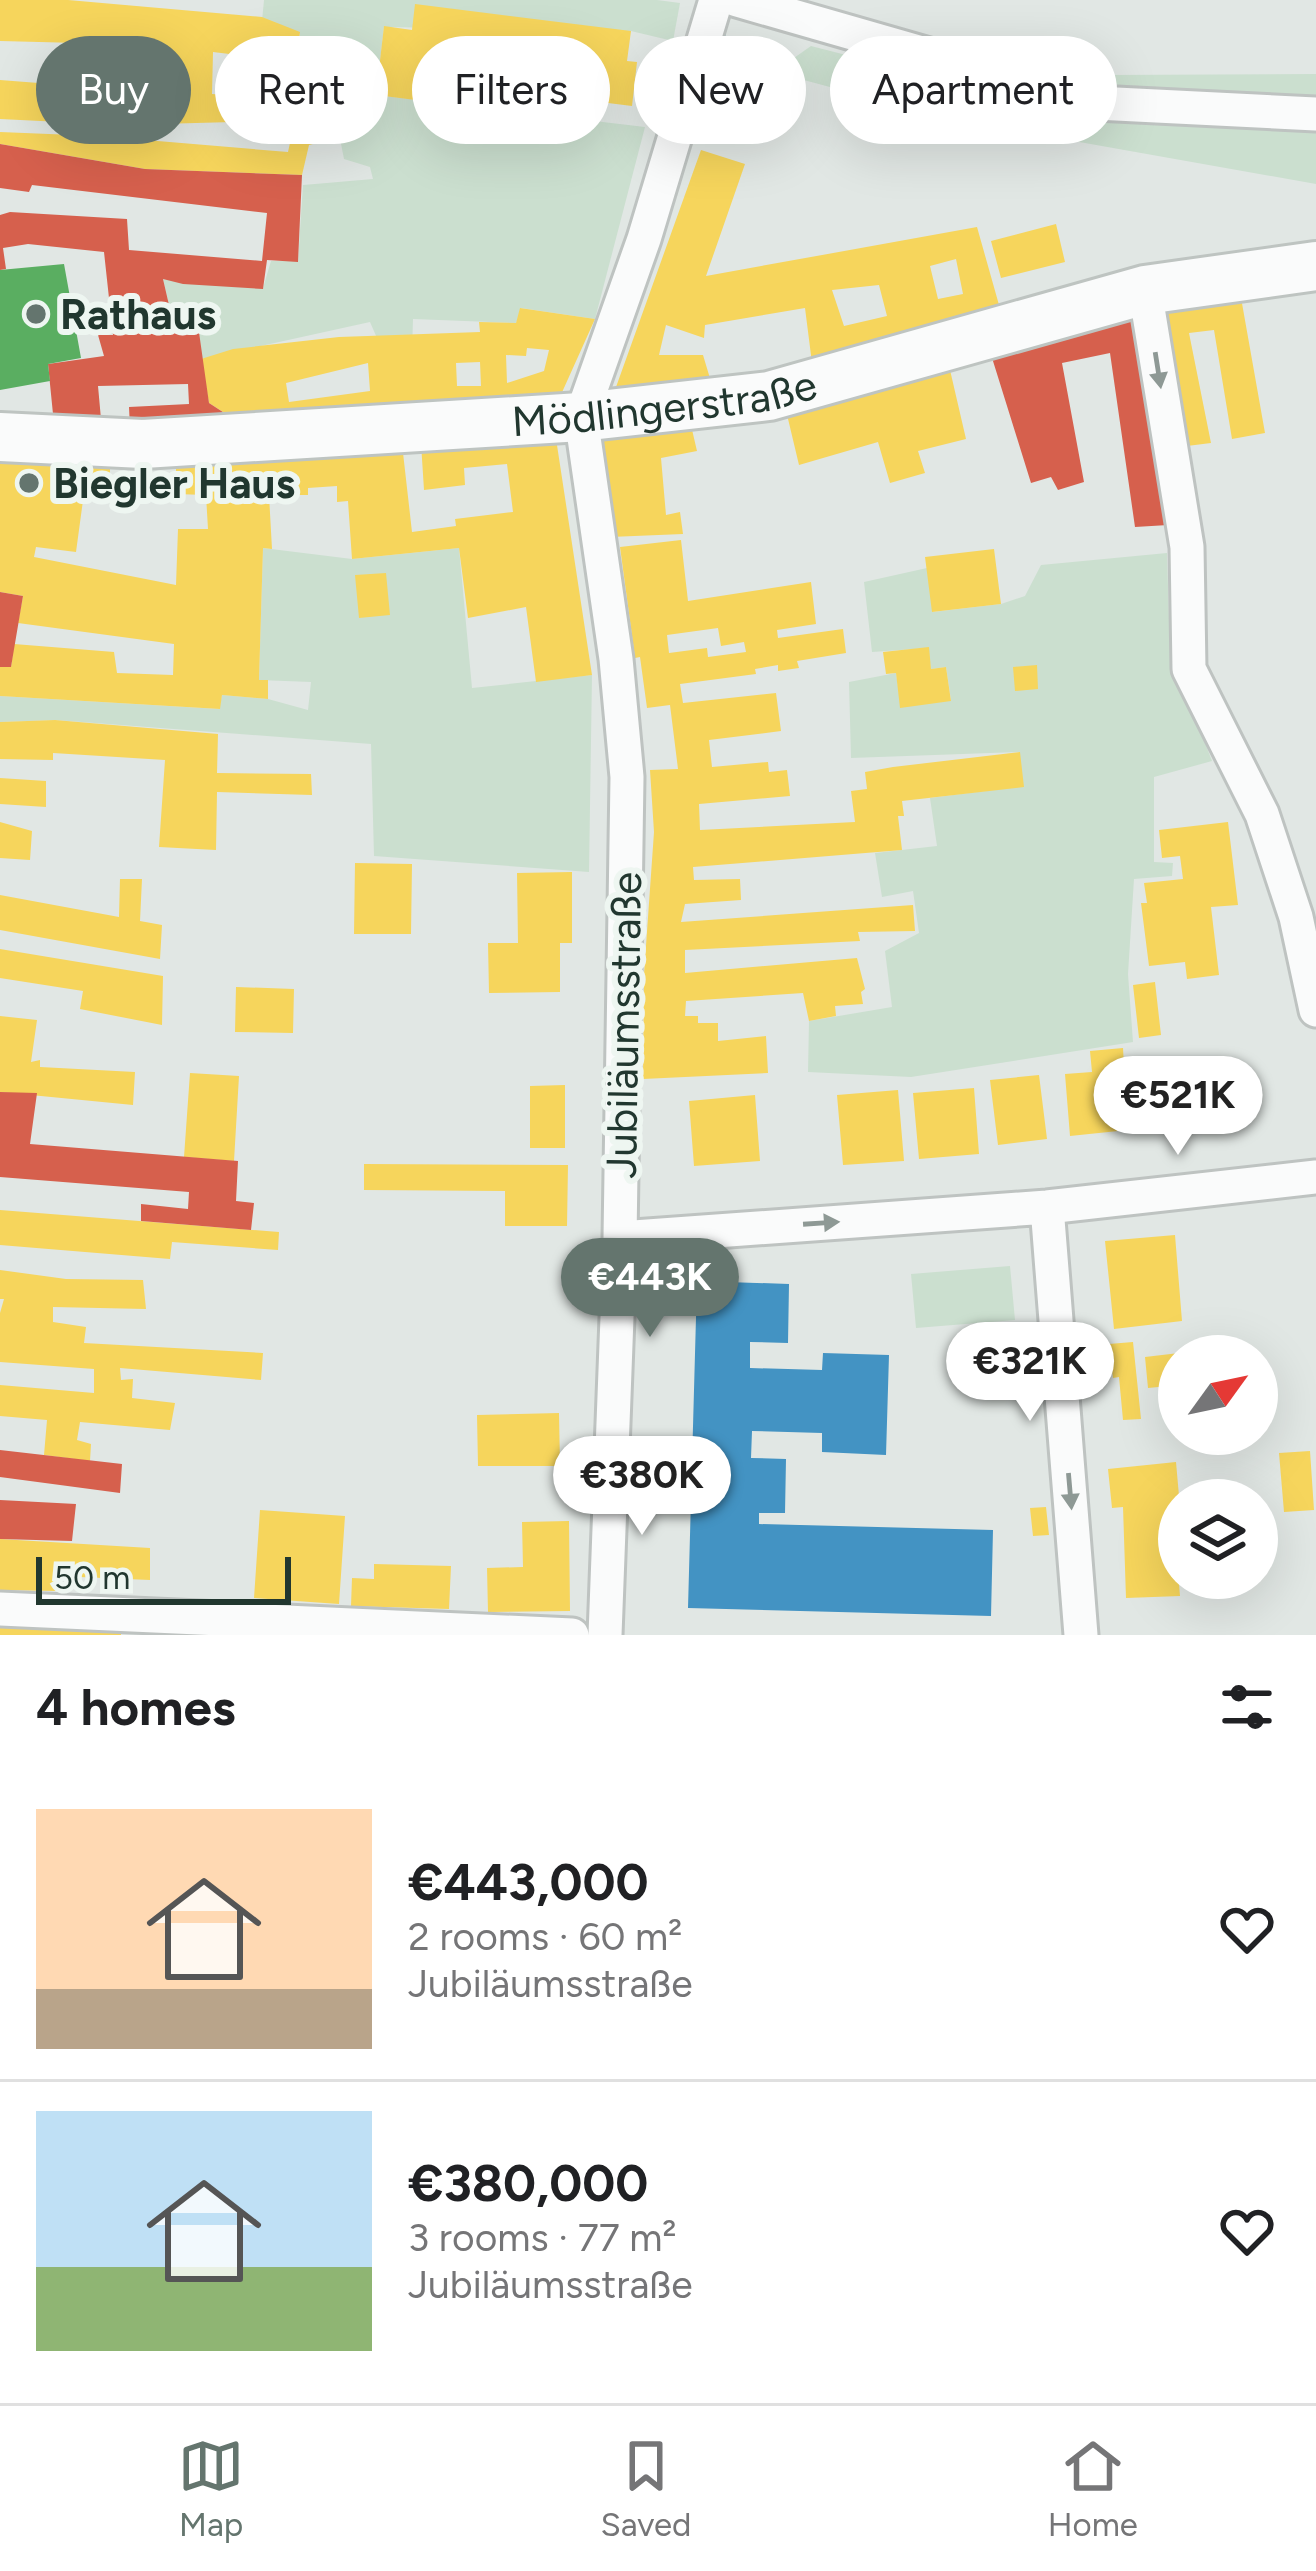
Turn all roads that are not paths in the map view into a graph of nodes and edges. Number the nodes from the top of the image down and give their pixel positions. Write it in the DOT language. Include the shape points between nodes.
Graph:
graph roads {
  1 [pos="716,0"];
  2 [pos="737,0"];
  3 [pos="1316,114"];
  4 [pos="1316,266"];
  5 [pos="1145,290"];
  6 [pos="581,417"];
  7 [pos="0,437"];
  8 [pos="1316,1010"];
  9 [pos="1316,1177"];
  10 [pos="1047,1207"];
  11 [pos="620,1238"];
  12 [pos="0,1609"];
  13 [pos="572,1635"];
  14 [pos="605,1635"];
  15 [pos="1081,1635"];
  1 -- 6 [label="street"];
  2 -- 3 [label="street" via="1096,103"];
  4 -- 5 [label="main road, Mödlingerstraße"];
  5 -- 6 [label="main road, Mödlingerstraße" via="769,395"];
  5 -- 8 [label="street, one-way" via="1187,547 1189,669 1262,814 1297,917"];
  6 -- 7 [label="main road, Mödlingerstraße" via="143,444"];
  6 -- 11 [label="street, Jubiläumsstraße" via="627,776"];
  9 -- 10 [label="street"];
  11 -- 10 [label="street, one-way"];
  10 -- 15 [label="street, one-way"];
  11 -- 14 [label="street, Jubiläumsstraße"];
  12 -- 13 [label="street"];
}
